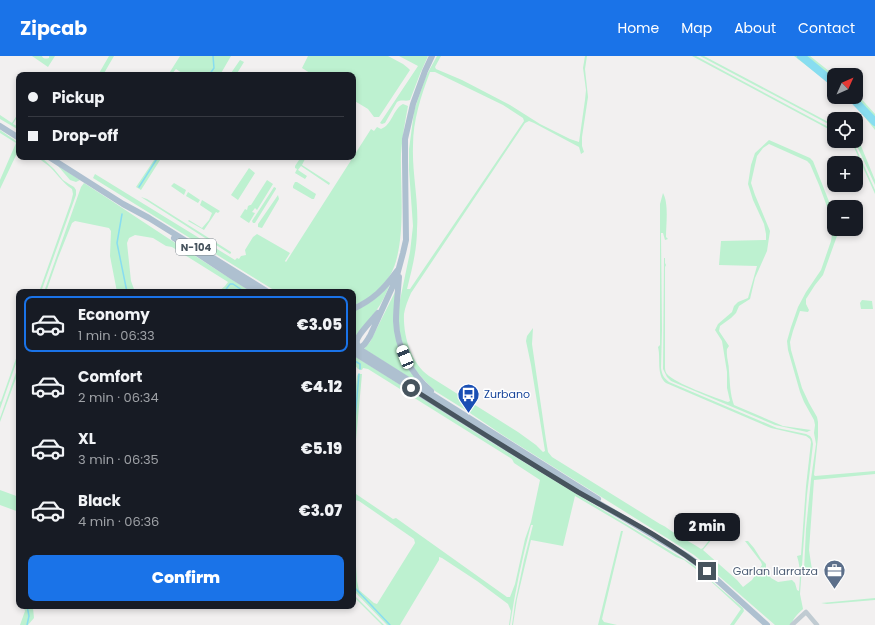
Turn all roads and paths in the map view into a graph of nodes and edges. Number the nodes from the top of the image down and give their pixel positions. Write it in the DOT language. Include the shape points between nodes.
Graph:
graph roads {
  1 [pos="432,56"];
  2 [pos="0,126"];
  3 [pos="16,136"];
  4 [pos="54,160"];
  5 [pos="123,204"];
  6 [pos="401,265"];
  7 [pos="252,289"];
  8 [pos="263,289"];
  9 [pos="356,308"];
  10 [pos="381,311"];
  11 [pos="356,344"];
  12 [pos="356,348"];
  13 [pos="356,350"];
  14 [pos="356,350"];
  15 [pos="455,410"];
  16 [pos="639,526"];
  17 [pos="767,625"];
  18 [pos="792,625"];
  19 [pos="817,625"];
  1 -- 6 [label="main road" via="412,104 406,139 406,240"];
  2 -- 3 [label="main road"];
  4 -- 5 [label="main road, N-104"];
  5 -- 7 [label="main road, N-104"];
  5 -- 8 [label="main road, N-104"];
  6 -- 9 [label="main road" via="379,293"];
  6 -- 10 [label="main road"];
  6 -- 15 [label="main road" via="396,322 401,346 420,381"];
  10 -- 11 [label="main road" via="359,335"];
  10 -- 12 [label="main road" via="366,342 362,347"];
  13 -- 15 [label="main road"];
  14 -- 16 [label="main road" via="387,373 513,452"];
  15 -- 16 [label="main road"];
  16 -- 17 [label="main road" via="696,563"];
  18 -- 19 [label="street" via="806,612"];
}
